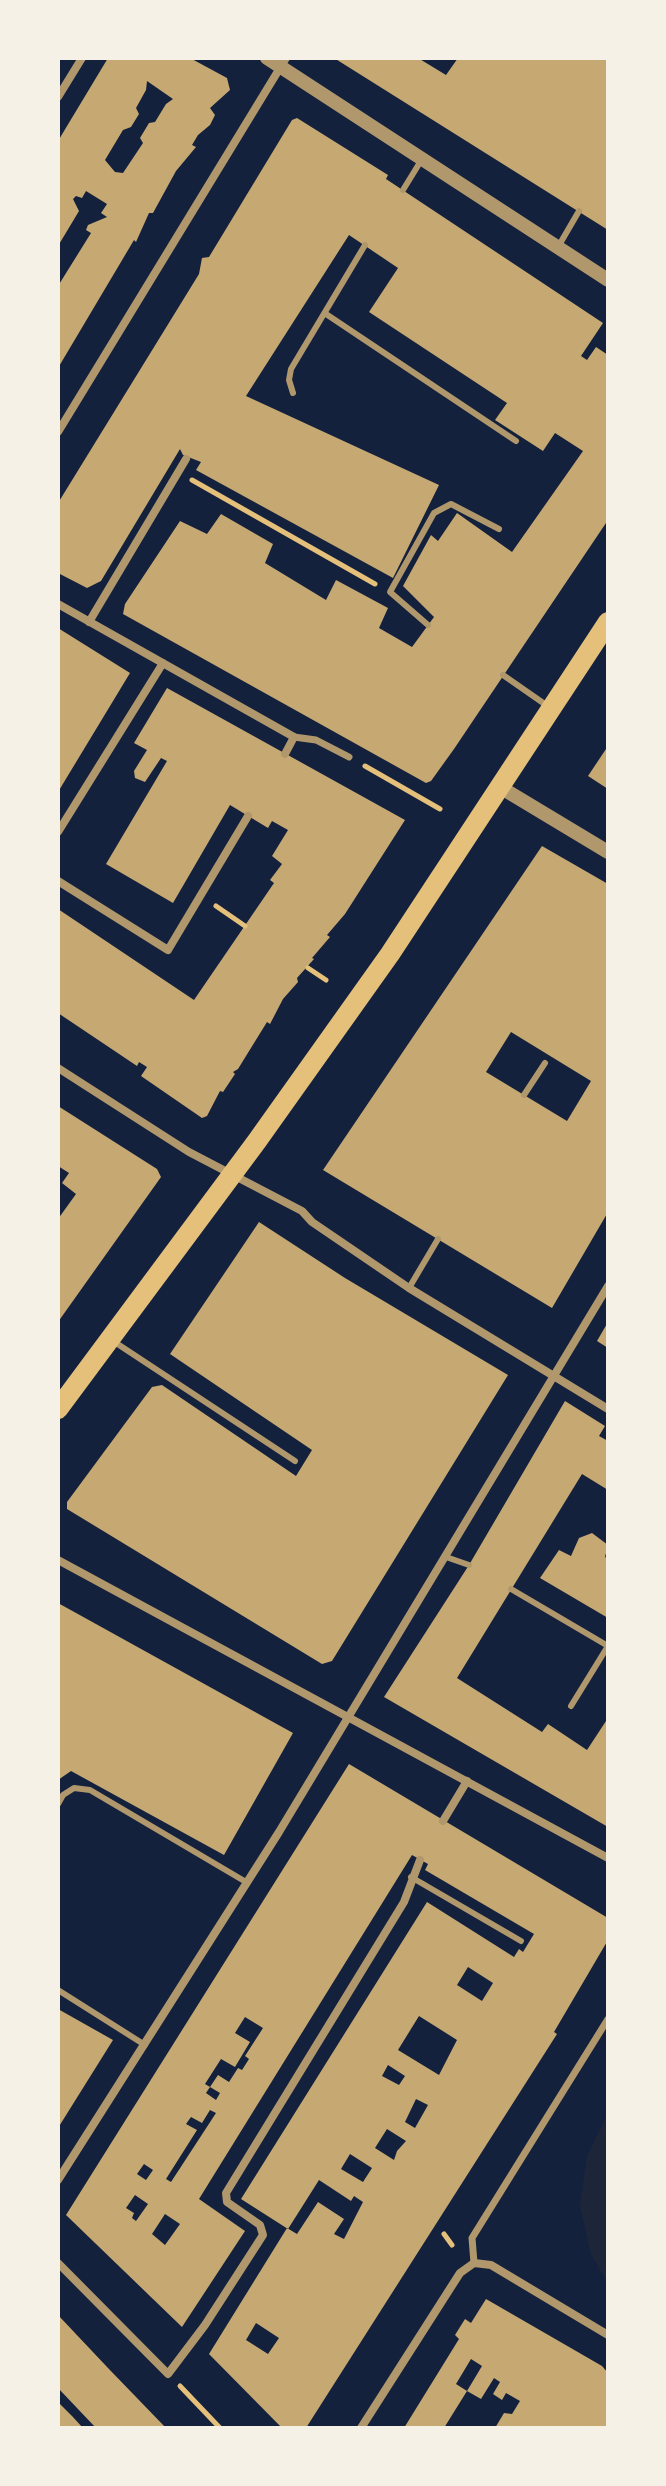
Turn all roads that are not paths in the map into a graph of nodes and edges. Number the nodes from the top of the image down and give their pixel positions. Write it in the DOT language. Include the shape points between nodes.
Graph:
graph roads {
  1 [pos="82,58"];
  2 [pos="267,58"];
  3 [pos="284,63"];
  4 [pos="58,97"];
  5 [pos="423,159"];
  6 [pos="403,190"];
  7 [pos="579,211"];
  8 [pos="365,245"];
  9 [pos="558,247"];
  10 [pos="608,280"];
  11 [pos="326,314"];
  12 [pos="293,393"];
  13 [pos="58,432"];
  14 [pos="516,441"];
  15 [pos="186,459"];
  16 [pos="499,529"];
  17 [pos="58,604"];
  18 [pos="89,622"];
  19 [pos="608,622"];
  20 [pos="428,625"];
  21 [pos="163,663"];
  22 [pos="503,675"];
  23 [pos="550,708"];
  24 [pos="294,737"];
  25 [pos="285,754"];
  26 [pos="349,757"];
  27 [pos="500,787"];
  28 [pos="248,816"];
  29 [pos="58,832"];
  30 [pos="608,852"];
  31 [pos="58,881"];
  32 [pos="545,1063"];
  33 [pos="58,1068"];
  34 [pos="524,1095"];
  35 [pos="232,1174"];
  36 [pos="438,1239"];
  37 [pos="608,1286"];
  38 [pos="409,1288"];
  39 [pos="110,1338"];
  40 [pos="554,1378"];
  41 [pos="58,1409"];
  42 [pos="608,1409"];
  43 [pos="295,1461"];
  44 [pos="446,1557"];
  45 [pos="58,1560"];
  46 [pos="469,1565"];
  47 [pos="511,1589"];
  48 [pos="608,1646"];
  49 [pos="571,1706"];
  50 [pos="347,1718"];
  51 [pos="467,1781"];
  52 [pos="58,1804"];
  53 [pos="443,1821"];
  54 [pos="608,1858"];
  55 [pos="420,1860"];
  56 [pos="411,1877"];
  57 [pos="246,1882"];
  58 [pos="521,1941"];
  59 [pos="58,1990"];
  60 [pos="608,2019"];
  61 [pos="145,2045"];
  62 [pos="58,2180"];
  63 [pos="58,2263"];
  64 [pos="474,2263"];
  65 [pos="608,2335"];
  66 [pos="361,2428"];
  1 -- 4 [label="street"];
  2 -- 3 [label="street"];
  3 -- 5 [label="street"];
  3 -- 13 [label="street"];
  5 -- 6 [label="lane"];
  5 -- 9 [label="street"];
  7 -- 9 [label="lane"];
  8 -- 11 [label="lane"];
  9 -- 10 [label="street"];
  11 -- 12 [label="lane" via="291,369"];
  11 -- 14 [label="lane"];
  15 -- 18 [label="street"];
  16 -- 20 [label="lane" via="451,504 434,513 390,592"];
  17 -- 18 [label="street"];
  18 -- 21 [label="street"];
  19 -- 23 [label="main road"];
  21 -- 24 [label="street"];
  21 -- 29 [label="street"];
  22 -- 23 [label="lane"];
  23 -- 27 [label="main road"];
  24 -- 25 [label="street"];
  24 -- 26 [label="street" via="316,740"];
  27 -- 30 [label="street"];
  27 -- 35 [label="main road" via="390,954"];
  28 -- 31 [label="street" via="168,950"];
  32 -- 34 [label="lane"];
  33 -- 35 [label="street"];
  35 -- 38 [label="street" via="302,1211"];
  35 -- 39 [label="main road"];
  36 -- 38 [label="lane"];
  37 -- 40 [label="street"];
  38 -- 40 [label="street"];
  39 -- 41 [label="main road"];
  39 -- 43 [label="lane"];
  40 -- 42 [label="street"];
  40 -- 44 [label="street"];
  44 -- 46 [label="lane"];
  44 -- 50 [label="street"];
  45 -- 50 [label="street"];
  47 -- 48 [label="lane"];
  48 -- 49 [label="lane"];
  50 -- 51 [label="street"];
  50 -- 57 [label="street"];
  51 -- 53 [label="street"];
  51 -- 54 [label="street"];
  52 -- 57 [label="lane" via="74,1788 90,1790"];
  55 -- 56 [label="street"];
  56 -- 58 [label="lane"];
  56 -- 63 [label="street" via="404,1902 226,2193 227,2202 260,2225 263,2235 168,2374"];
  57 -- 61 [label="street"];
  59 -- 61 [label="lane"];
  60 -- 64 [label="street" via="472,2238"];
  61 -- 62 [label="street"];
  64 -- 65 [label="street" via="491,2265"];
  64 -- 66 [label="street" via="460,2273"];
}
